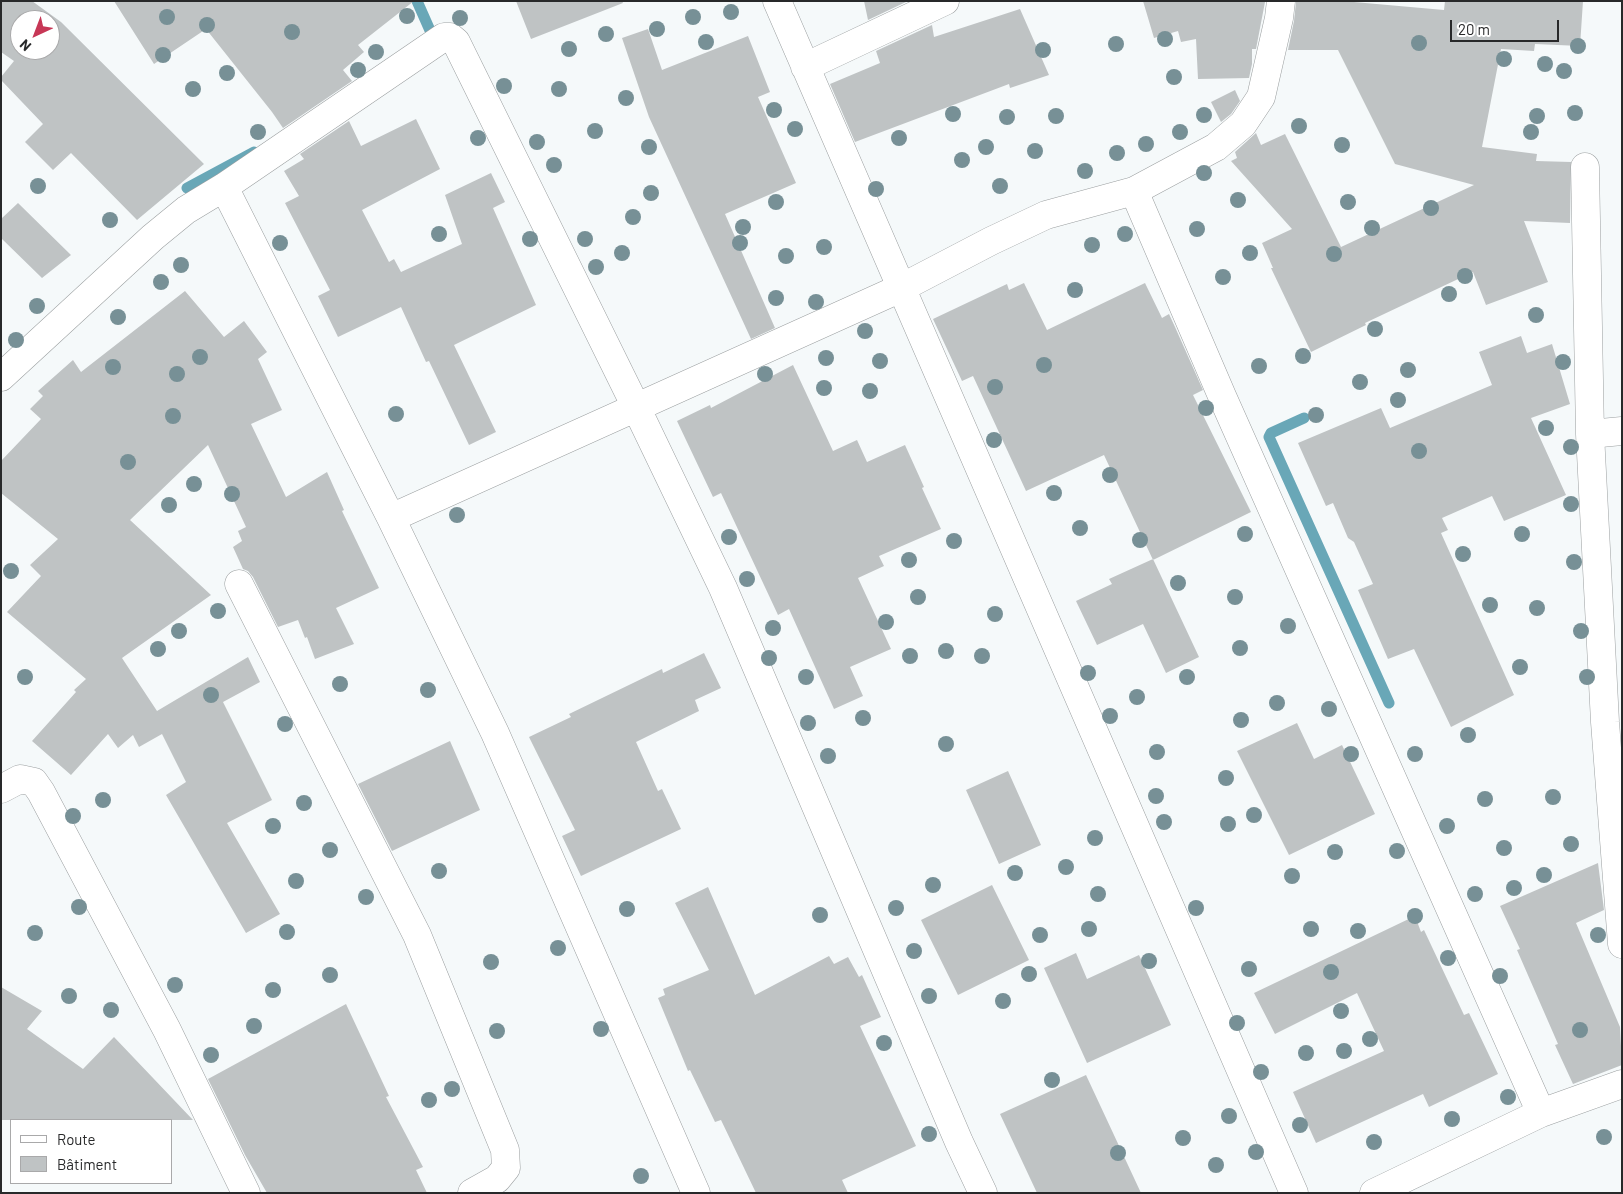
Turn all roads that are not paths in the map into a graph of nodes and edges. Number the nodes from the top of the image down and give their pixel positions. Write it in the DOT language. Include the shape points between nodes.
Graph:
graph roads {
  1 [pos="777,1"];
  2 [pos="945,1"];
  3 [pos="1281,1"];
  4 [pos="806,67"];
  5 [pos="1585,166"];
  6 [pos="224,187"];
  7 [pos="1134,191"];
  8 [pos="902,288"];
  9 [pos="1,378"];
  10 [pos="636,406"];
  11 [pos="1622,432"];
  12 [pos="1590,434"];
  13 [pos="391,518"];
  14 [pos="239,584"];
  15 [pos="1613,721"];
  16 [pos="1,789"];
  17 [pos="1622,944"];
  18 [pos="1622,1084"];
  19 [pos="1541,1114"];
  20 [pos="246,1193"];
  21 [pos="472,1193"];
  22 [pos="696,1193"];
  23 [pos="983,1193"];
  24 [pos="1294,1193"];
  25 [pos="1374,1193"];
  1 -- 4 [label="street"];
  2 -- 4 [label="street"];
  3 -- 7 [label="street" via="1261,97 1243,124 1216,147"];
  4 -- 8 [label="street"];
  5 -- 12 [label="street"];
  6 -- 9 [label="street" via="186,210 153,236"];
  6 -- 10 [label="street" via="444,37 450,37 456,42"];
  6 -- 13 [label="street"];
  7 -- 8 [label="street" via="1046,215 991,240"];
  7 -- 19 [label="street"];
  8 -- 10 [label="street"];
  8 -- 24 [label="street"];
  10 -- 13 [label="street"];
  10 -- 23 [label="street" via="723,588"];
  11 -- 12 [label="street"];
  12 -- 15 [label="street"];
  13 -- 22 [label="street" via="495,734"];
  14 -- 21 [label="street" via="417,935 505,1150 506,1168 497,1179"];
  15 -- 17 [label="street"];
  16 -- 20 [label="street" via="20,779 34,782 41,792 168,1030"];
  18 -- 19 [label="street"];
  19 -- 25 [label="street"];
}
